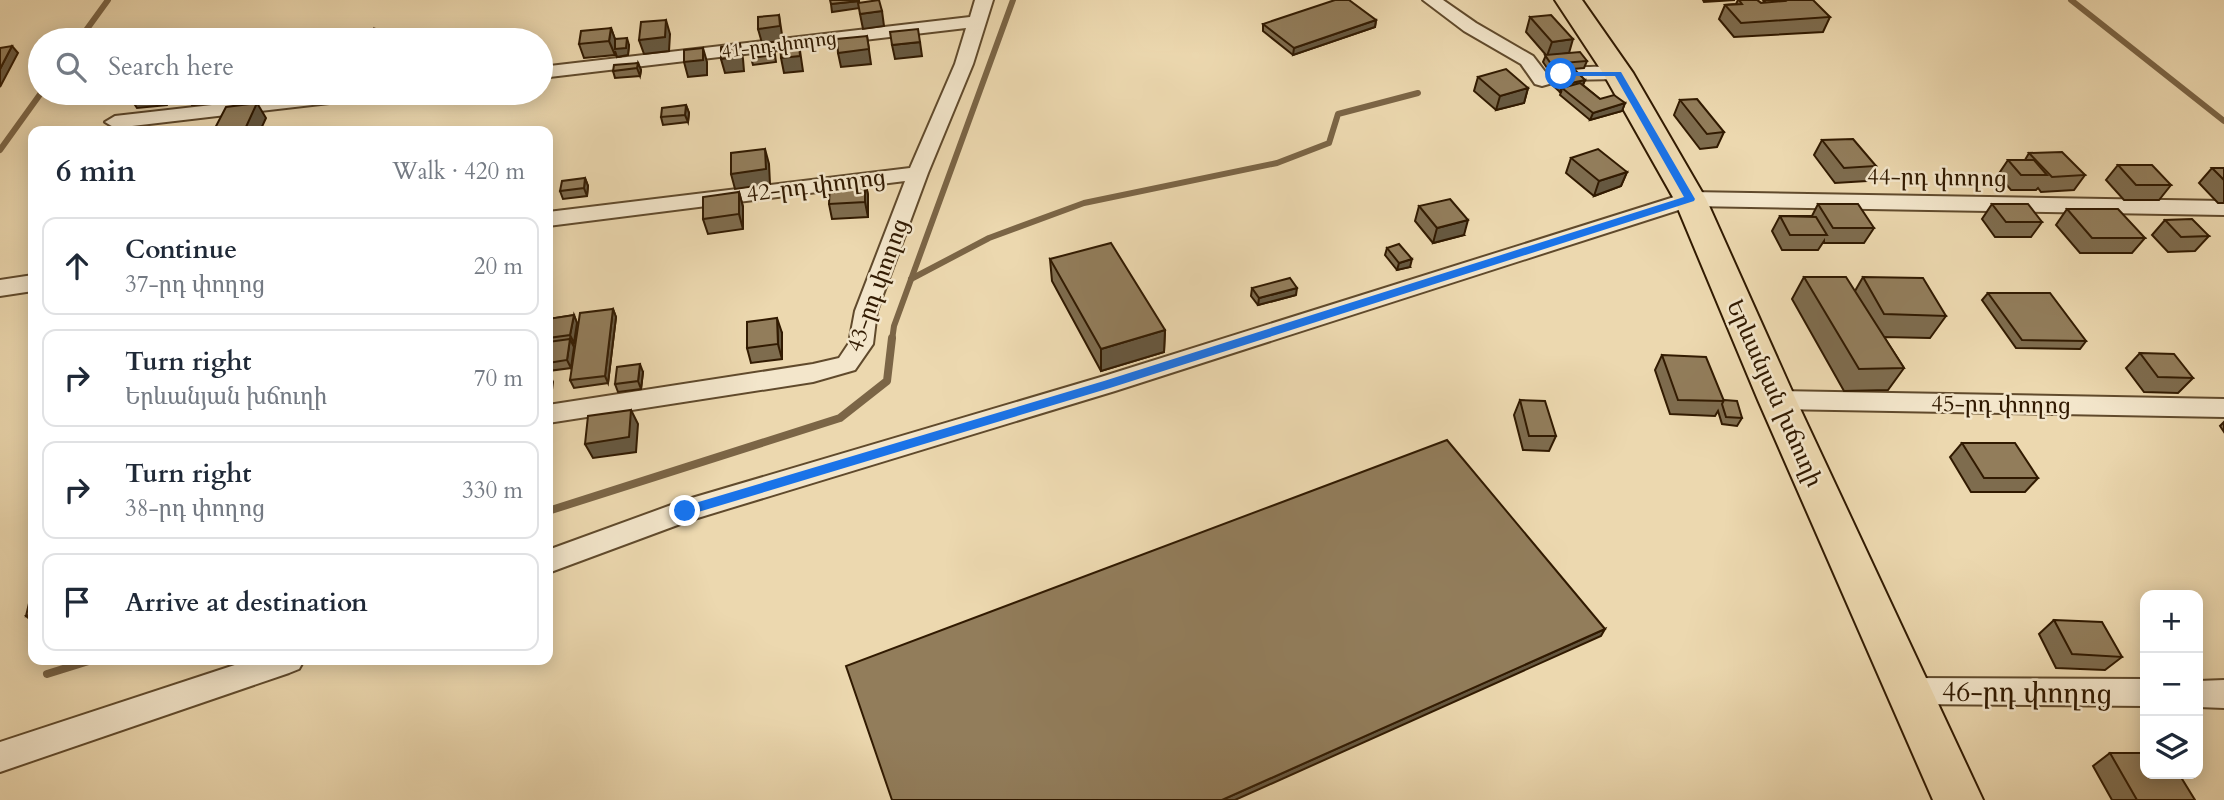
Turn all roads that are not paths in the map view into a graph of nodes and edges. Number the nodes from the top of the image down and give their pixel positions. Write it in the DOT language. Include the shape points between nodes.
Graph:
graph roads {
  1 [pos="984,0"];
  2 [pos="1432,0"];
  3 [pos="1568,0"];
  4 [pos="976,22"];
  5 [pos="553,71"];
  6 [pos="1618,73"];
  7 [pos="261,105"];
  8 [pos="116,122"];
  9 [pos="918,173"];
  10 [pos="1690,199"];
  11 [pos="2224,208"];
  12 [pos="553,218"];
  13 [pos="28,285"];
  14 [pos="0,288"];
  15 [pos="1777,400"];
  16 [pos="2224,408"];
  17 [pos="553,413"];
  18 [pos="553,560"];
  19 [pos="245,668"];
  20 [pos="1908,691"];
  21 [pos="2140,693"];
  22 [pos="2203,694"];
  23 [pos="2224,694"];
  24 [pos="0,757"];
  25 [pos="1958,800"];
  1 -- 4 [label="street, 43-րդ փողոց"];
  2 -- 6 [label="street" via="1527,60 1542,80 1561,74"];
  3 -- 6 [label="main road, Երևանյան խճուղի"];
  4 -- 5 [label="street, 41-րդ փողոց"];
  4 -- 9 [label="street, 43-րդ փողոց" via="964,64"];
  6 -- 10 [label="main road, Երևանյան խճուղի"];
  7 -- 8 [label="street"];
  9 -- 12 [label="street, 42-րդ փողոց"];
  9 -- 17 [label="street, 43-րդ փողոց" via="866,311 860,344 848,364"];
  10 -- 11 [label="street, 44-րդ փողոց"];
  10 -- 15 [label="main road, Երևանյան խճուղի"];
  10 -- 18 [label="street, 44-րդ փողոց" via="1106,385 685,511"];
  13 -- 14 [label="street"];
  15 -- 16 [label="street, 45-րդ փողոց"];
  15 -- 20 [label="main road, Երևանյան խճուղի"];
  19 -- 24 [label="street"];
  20 -- 21 [label="street, 46-րդ փողոց"];
  20 -- 25 [label="main road, Երևանյան խճուղի"];
  22 -- 23 [label="street"];
}
